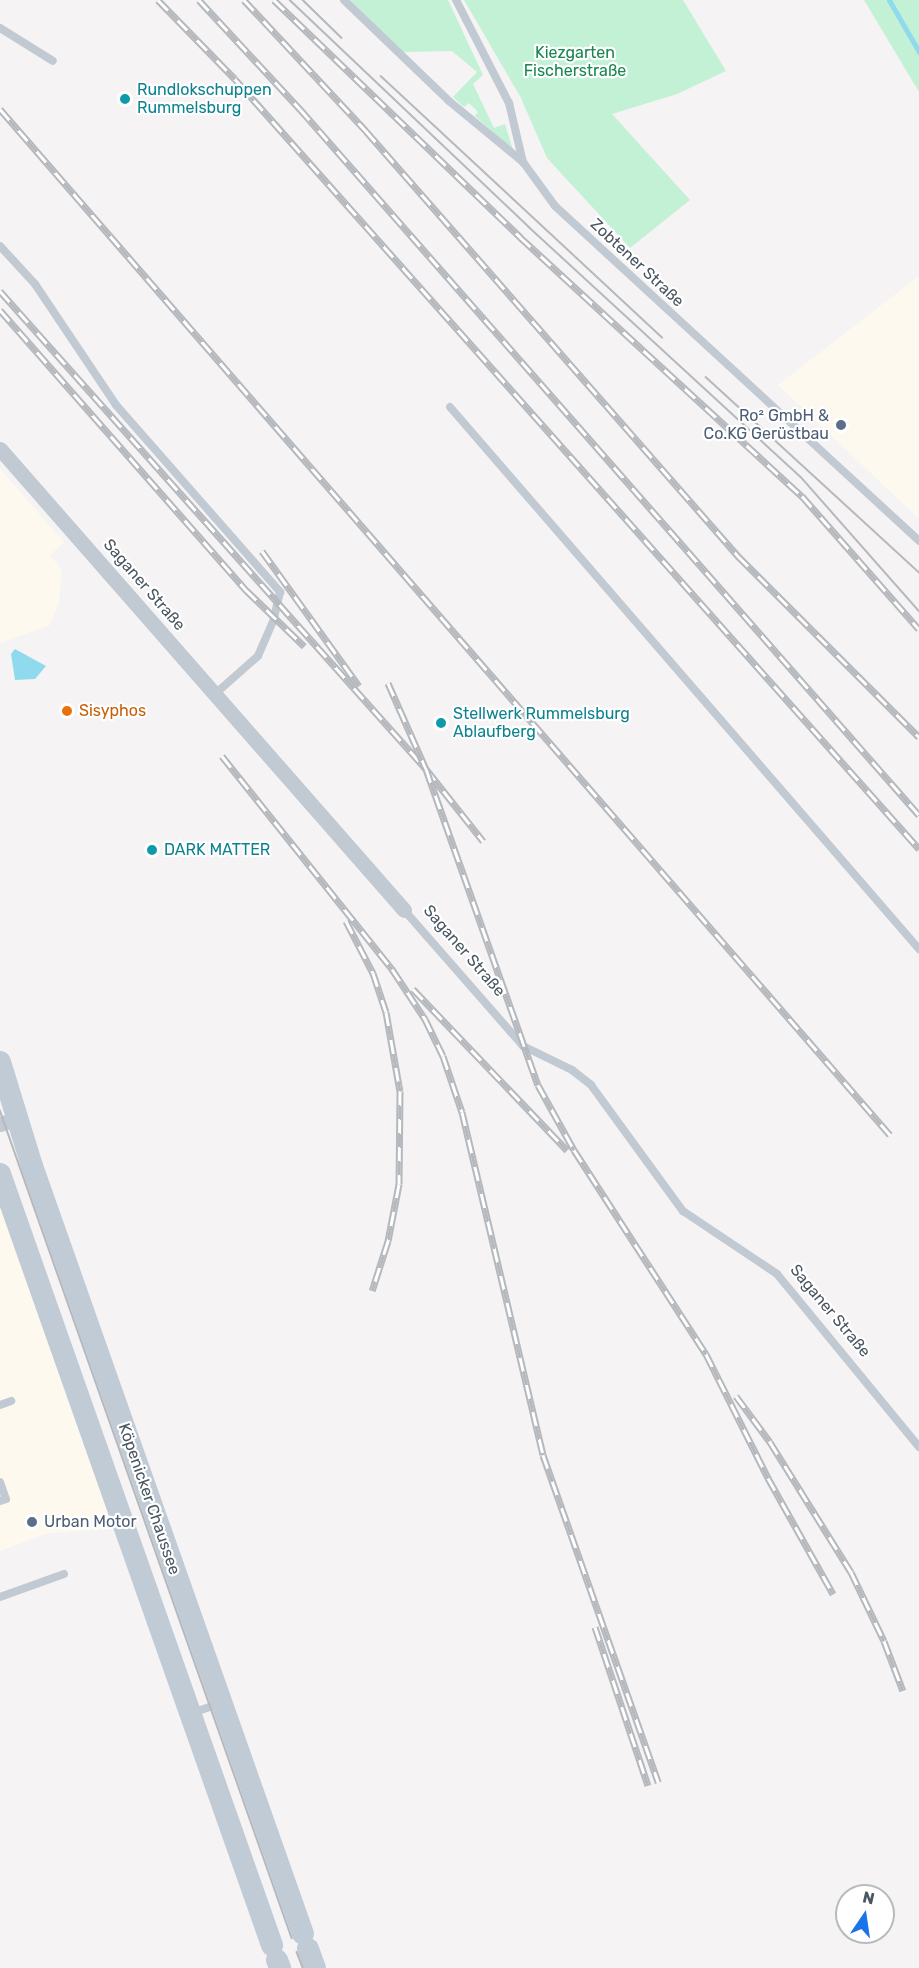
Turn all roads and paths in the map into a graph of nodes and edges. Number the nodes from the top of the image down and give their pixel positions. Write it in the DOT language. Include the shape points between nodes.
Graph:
graph roads {
  1 [pos="344,0"];
  2 [pos="456,0"];
  3 [pos="0,28"];
  4 [pos="53,61"];
  5 [pos="524,162"];
  6 [pos="0,246"];
  7 [pos="450,407"];
  8 [pos="0,449"];
  9 [pos="919,542"];
  10 [pos="215,694"];
  11 [pos="404,910"];
  12 [pos="919,949"];
  13 [pos="0,1062"];
  14 [pos="9,1121"];
  15 [pos="0,1174"];
  16 [pos="11,1401"];
  17 [pos="0,1405"];
  18 [pos="919,1447"];
  19 [pos="0,1482"];
  20 [pos="0,1501"];
  21 [pos="64,1574"];
  22 [pos="0,1597"];
  23 [pos="221,1703"];
  24 [pos="191,1713"];
  25 [pos="309,1950"];
  26 [pos="277,1958"];
  1 -- 5 [label="lane, Zobtener Straße" via="441,93"];
  2 -- 5 [label="lane" via="508,103"];
  3 -- 4 [label="lane"];
  5 -- 9 [label="lane, Zobtener Straße" via="555,206"];
  6 -- 10 [label="lane" via="35,284 116,405 280,592 274,619 258,656"];
  7 -- 12 [label="lane"];
  8 -- 10 [label="street, Saganer Straße"];
  10 -- 11 [label="street, Saganer Straße"];
  11 -- 18 [label="lane, Saganer Straße" via="523,1046 572,1070 591,1085 683,1211 777,1274"];
  13 -- 14 [label="main road, Köpenicker Chaussee"];
  14 -- 23 [label="main road, Köpenicker Chaussee"];
  15 -- 24 [label="main road, Köpenicker Chaussee"];
  16 -- 17 [label="lane"];
  19 -- 20 [label="lane" via="6,1499"];
  21 -- 22 [label="lane"];
  23 -- 24 [label="lane"];
  23 -- 25 [label="main road, Köpenicker Chaussee"];
  24 -- 26 [label="main road, Köpenicker Chaussee"];
}
